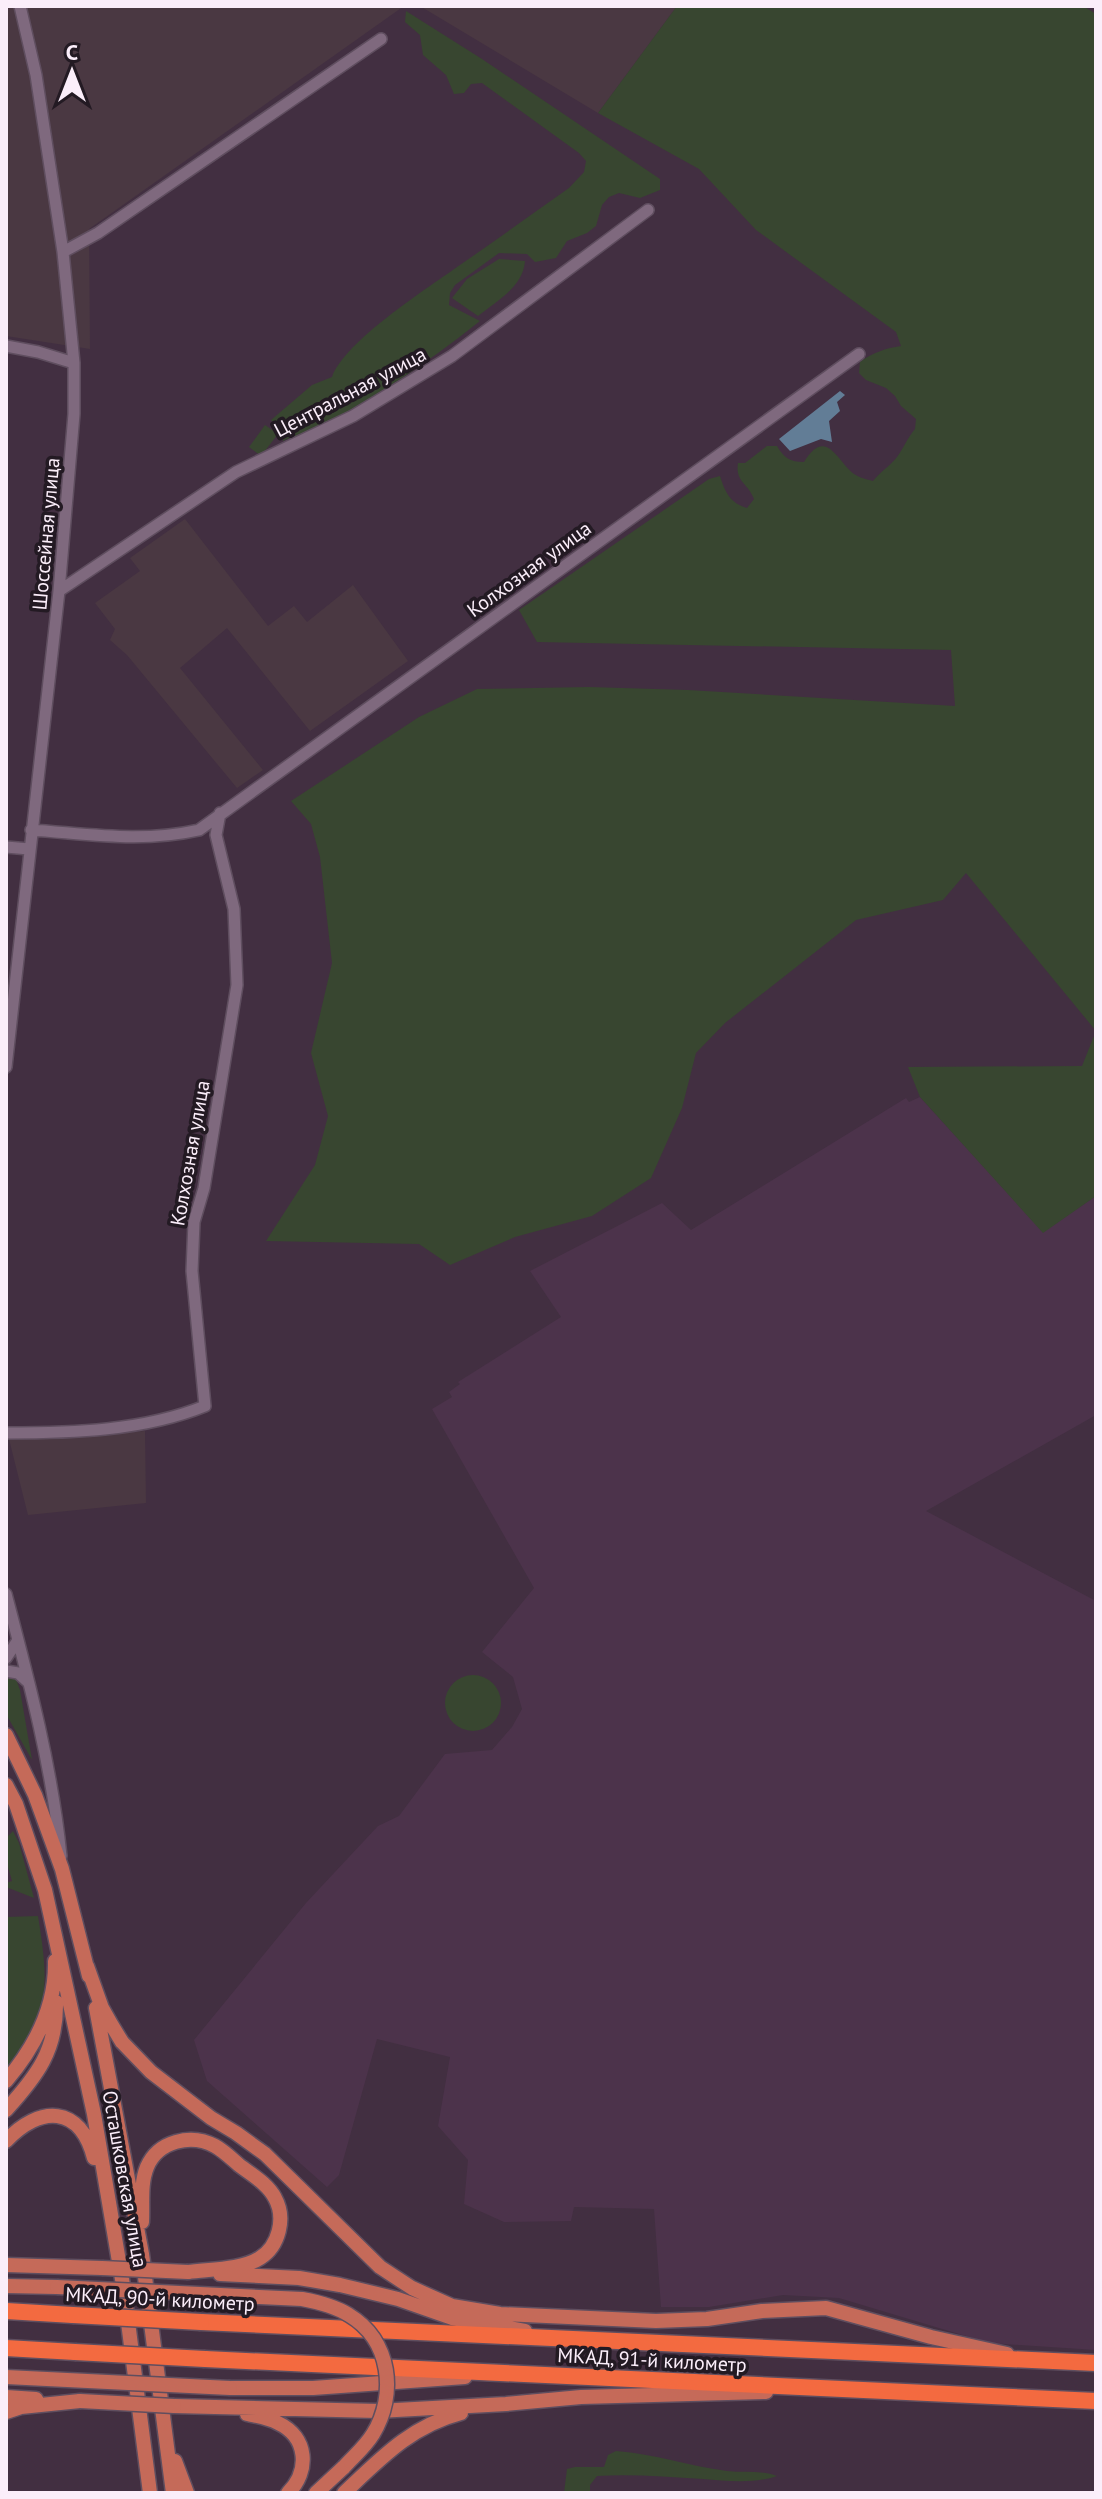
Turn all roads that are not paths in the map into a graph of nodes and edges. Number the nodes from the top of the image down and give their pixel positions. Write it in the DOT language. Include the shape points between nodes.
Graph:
graph roads {
  1 [pos="20,6"];
  2 [pos="381,39"];
  3 [pos="648,210"];
  4 [pos="63,252"];
  5 [pos="6,346"];
  6 [pos="859,354"];
  7 [pos="74,363"];
  8 [pos="59,591"];
  9 [pos="220,813"];
  10 [pos="31,830"];
  11 [pos="199,830"];
  12 [pos="216,835"];
  13 [pos="6,847"];
  14 [pos="29,849"];
  15 [pos="6,1067"];
  16 [pos="6,1433"];
  17 [pos="6,1594"];
  18 [pos="18,1640"];
  19 [pos="6,1658"];
  20 [pos="6,1671"];
  21 [pos="29,1683"];
  22 [pos="6,1735"];
  23 [pos="6,1785"];
  24 [pos="62,1869"];
  25 [pos="53,1921"];
  26 [pos="87,1966"];
  27 [pos="55,1974"];
  28 [pos="6,2081"];
  29 [pos="6,2110"];
  30 [pos="6,2141"];
  31 [pos="118,2248"];
  32 [pos="142,2254"];
  33 [pos="6,2257"];
  34 [pos="6,2265"];
  35 [pos="55,2266"];
  36 [pos="208,2271"];
  37 [pos="6,2286"];
  38 [pos="398,2299"];
  39 [pos="452,2306"];
  40 [pos="6,2311"];
  41 [pos="312,2327"];
  42 [pos="561,2338"];
  43 [pos="6,2348"];
  44 [pos="1031,2360"];
  45 [pos="1096,2363"];
  46 [pos="525,2374"];
  47 [pos="6,2377"];
  48 [pos="850,2389"];
  49 [pos="6,2397"];
  50 [pos="80,2401"];
  51 [pos="1096,2401"];
  52 [pos="506,2404"];
  53 [pos="230,2410"];
  54 [pos="6,2412"];
  55 [pos="165,2430"];
  56 [pos="147,2493"];
  57 [pos="173,2493"];
  58 [pos="187,2493"];
  59 [pos="288,2493"];
  60 [pos="316,2493"];
  61 [pos="344,2493"];
  1 -- 4 [label="street, Шоссейная улица"];
  2 -- 4 [label="street"];
  3 -- 8 [label="street, Центральная улица" via="423,376 236,472"];
  4 -- 7 [label="street, Шоссейная улица"];
  5 -- 7 [label="street"];
  6 -- 9 [label="street, Колхозная улица"];
  7 -- 8 [label="street, Шоссейная улица"];
  8 -- 10 [label="street, Шоссейная улица"];
  9 -- 11 [label="street, Колхозная улица"];
  9 -- 12 [label="street, Колхозная улица"];
  10 -- 11 [label="street, Колхозная улица" via="138,838"];
  10 -- 14 [label="street, Шоссейная улица"];
  11 -- 12 [label="street"];
  12 -- 16 [label="street, Колхозная улица" via="234,909 237,985 194,1222 192,1271 205,1406 175,1419 118,1427"];
  13 -- 14 [label="street"];
  14 -- 15 [label="street, Шоссейная улица"];
  17 -- 18 [label="street"];
  18 -- 19 [label="street"];
  18 -- 21 [label="street"];
  20 -- 21 [label="street"];
  21 -- 24 [label="street" via="53,1790"];
  22 -- 24 [label="main road, Осташковская улица"];
  23 -- 25 [label="main road" via="36,1859"];
  24 -- 26 [label="main road, Осташковская улица"];
  25 -- 27 [label="main road"];
  25 -- 31 [label="main road, Осташковская улица"];
  26 -- 32 [label="main road, Осташковская улица"];
  26 -- 39 [label="main road" via="111,2024 151,2072 265,2154 380,2267"];
  27 -- 28 [label="main road" via="40,2031"];
  27 -- 29 [label="main road" via="49,2050 39,2071"];
  30 -- 31 [label="main road" via="25,2124 47,2115 82,2130"];
  31 -- 56 [label="main road, Осташковская улица"];
  32 -- 36 [label="main road" via="143,2179 148,2165 166,2146 204,2142 264,2184 275,2198 280,2224 274,2242 259,2259"];
  32 -- 55 [label="main road, Осташковская улица"];
  33 -- 35 [label="main road"];
  34 -- 35 [label="main road"];
  35 -- 36 [label="main road, bridge"];
  36 -- 38 [label="main road" via="299,2278"];
  37 -- 60 [label="main road, bridge" via="302,2299 349,2315 373,2338 389,2385 381,2420 362,2449"];
  38 -- 39 [label="main road"];
  38 -- 42 [label="main road" via="452,2318"];
  39 -- 44 [label="main road" via="500,2314 656,2321 826,2308"];
  40 -- 41 [label="highway, МКАД, 90-й километр, bridge"];
  41 -- 42 [label="highway, МКАД, 91-й километр"];
  42 -- 44 [label="highway, МКАД, 91-й километр"];
  43 -- 46 [label="highway, МКАД, 91-й километр, bridge"];
  44 -- 45 [label="highway, МКАД, 91-й километр"];
  46 -- 47 [label="main road, bridge" via="313,2388"];
  46 -- 48 [label="highway, МКАД, 91-й километр"];
  48 -- 51 [label="highway, МКАД, 91-й километр"];
  48 -- 52 [label="main road"];
  49 -- 50 [label="main road"];
  50 -- 53 [label="main road, bridge"];
  50 -- 54 [label="main road"];
  52 -- 53 [label="main road" via="378,2411"];
  52 -- 61 [label="main road" via="425,2425"];
  53 -- 59 [label="main road" via="277,2422 293,2432 304,2459 302,2473"];
  55 -- 57 [label="main road, Осташковская улица"];
  55 -- 58 [label="main road"];
}
